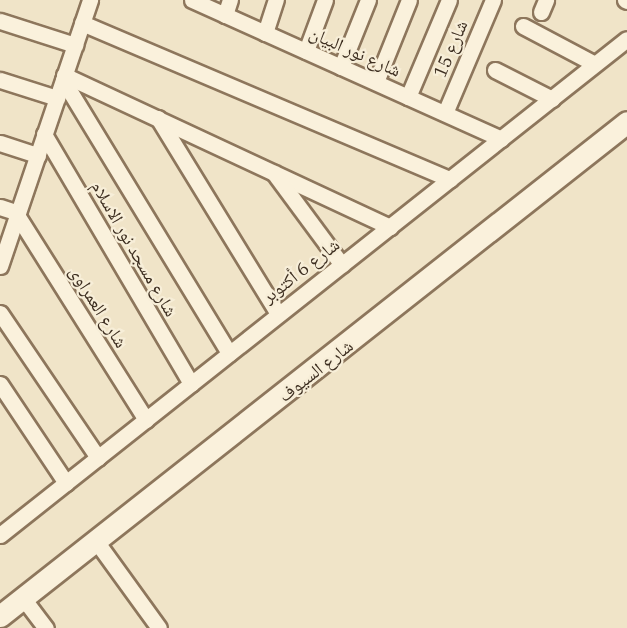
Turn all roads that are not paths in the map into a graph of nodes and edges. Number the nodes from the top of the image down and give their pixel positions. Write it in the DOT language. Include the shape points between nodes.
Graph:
graph roads {
  1 [pos="90,0"];
  2 [pos="276,0"];
  3 [pos="325,0"];
  4 [pos="368,0"];
  5 [pos="409,0"];
  6 [pos="449,0"];
  7 [pos="493,0"];
  8 [pos="198,1"];
  9 [pos="227,7"];
  10 [pos="0,21"];
  11 [pos="82,23"];
  12 [pos="522,26"];
  13 [pos="265,33"];
  14 [pos="627,39"];
  15 [pos="75,45"];
  16 [pos="306,51"];
  17 [pos="595,64"];
  18 [pos="341,67"];
  19 [pos="495,70"];
  20 [pos="64,77"];
  21 [pos="0,80"];
  22 [pos="376,82"];
  23 [pos="408,97"];
  24 [pos="57,98"];
  25 [pos="552,99"];
  26 [pos="445,113"];
  27 [pos="158,118"];
  28 [pos="627,122"];
  29 [pos="44,134"];
  30 [pos="501,139"];
  31 [pos="0,143"];
  32 [pos="38,155"];
  33 [pos="273,172"];
  34 [pos="450,179"];
  35 [pos="0,207"];
  36 [pos="18,214"];
  37 [pos="390,227"];
  38 [pos="342,265"];
  39 [pos="0,266"];
  40 [pos="0,313"];
  41 [pos="278,314"];
  42 [pos="229,353"];
  43 [pos="0,384"];
  44 [pos="191,384"];
  45 [pos="146,420"];
  46 [pos="98,458"];
  47 [pos="66,483"];
  48 [pos="3,527"];
  49 [pos="96,541"];
  50 [pos="23,598"];
  51 [pos="0,616"];
  52 [pos="46,628"];
  53 [pos="159,628"];
  1 -- 11 [label="street"];
  2 -- 13 [label="street"];
  3 -- 16 [label="street"];
  4 -- 18 [label="street"];
  5 -- 22 [label="street"];
  6 -- 23 [label="street"];
  7 -- 26 [label="street, شارع 15"];
  8 -- 9 [label="street, شارع نور البيان"];
  9 -- 13 [label="street, شارع نور البيان"];
  10 -- 15 [label="street"];
  11 -- 15 [label="street"];
  11 -- 34 [label="street"];
  12 -- 17 [label="street"];
  13 -- 16 [label="street, شارع نور البيان"];
  14 -- 17 [label="street, شارع 6 أكتوبر"];
  15 -- 20 [label="street"];
  16 -- 18 [label="street, شارع نور البيان"];
  17 -- 25 [label="street, شارع 6 أكتوبر"];
  18 -- 22 [label="street, شارع نور البيان"];
  19 -- 25 [label="street"];
  20 -- 24 [label="street"];
  20 -- 27 [label="street"];
  20 -- 42 [label="street"];
  21 -- 24 [label="street"];
  22 -- 23 [label="street, شارع نور البيان"];
  23 -- 26 [label="street, شارع نور البيان"];
  24 -- 29 [label="street"];
  25 -- 30 [label="street, شارع 6 أكتوبر"];
  26 -- 30 [label="street, شارع نور البيان"];
  27 -- 33 [label="street"];
  27 -- 41 [label="street"];
  28 -- 49 [label="main road, شارع السيوف"];
  29 -- 32 [label="street"];
  29 -- 44 [label="street, شارع مسجد نور الاسلام"];
  30 -- 34 [label="street, شارع 6 أكتوبر"];
  31 -- 32 [label="street"];
  32 -- 36 [label="street"];
  33 -- 37 [label="street"];
  33 -- 38 [label="street"];
  34 -- 37 [label="street, شارع 6 أكتوبر"];
  35 -- 36 [label="street"];
  36 -- 39 [label="street"];
  36 -- 45 [label="street, شارع العمراوى"];
  37 -- 38 [label="street, شارع 6 أكتوبر"];
  38 -- 41 [label="street, شارع 6 أكتوبر"];
  40 -- 46 [label="street"];
  41 -- 42 [label="street, شارع 6 أكتوبر"];
  42 -- 44 [label="street, شارع 6 أكتوبر"];
  43 -- 47 [label="street"];
  44 -- 45 [label="street, شارع 6 أكتوبر"];
  45 -- 46 [label="street, شارع 6 أكتوبر"];
  46 -- 47 [label="street, شارع 6 أكتوبر"];
  47 -- 48 [label="street, شارع 6 أكتوبر"];
  49 -- 50 [label="main road, شارع السيوف"];
  49 -- 53 [label="street"];
  50 -- 51 [label="main road, شارع السيوف"];
  50 -- 52 [label="street"];
}
